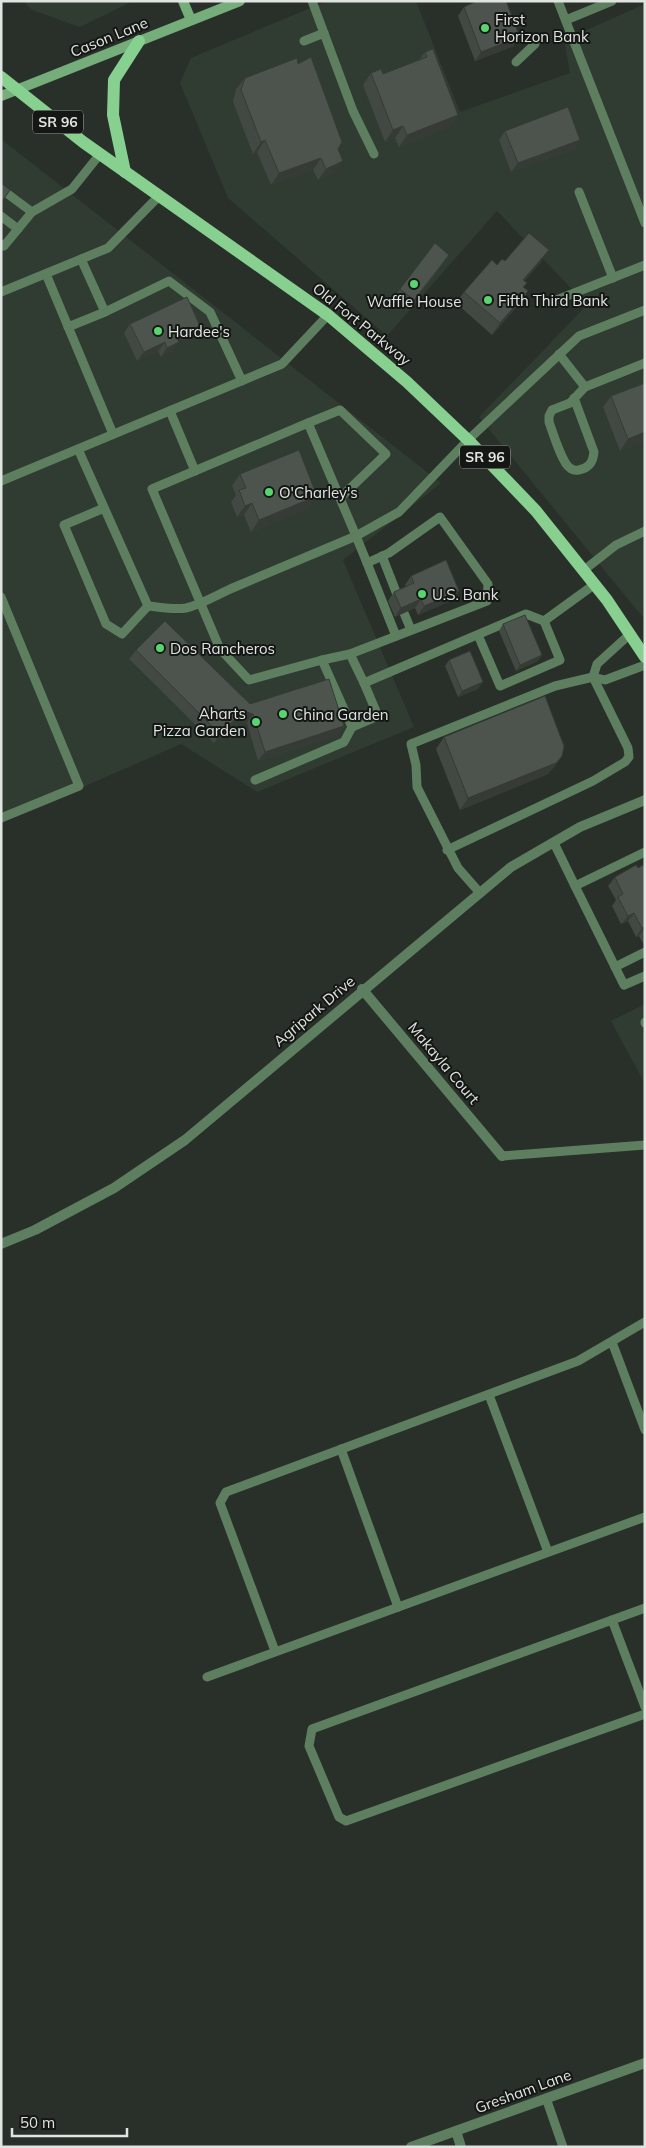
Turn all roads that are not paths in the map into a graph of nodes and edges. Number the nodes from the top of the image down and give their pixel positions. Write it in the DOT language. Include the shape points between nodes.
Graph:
graph roads {
  1 [pos="183,1"];
  2 [pos="240,1"];
  3 [pos="312,1"];
  4 [pos="558,1"];
  5 [pos="612,1"];
  6 [pos="589,6"];
  7 [pos="191,20"];
  8 [pos="566,20"];
  9 [pos="324,33"];
  10 [pos="304,41"];
  11 [pos="139,42"];
  12 [pos="535,44"];
  13 [pos="516,62"];
  14 [pos="1,78"];
  15 [pos="17,90"];
  16 [pos="1,96"];
  17 [pos="100,154"];
  18 [pos="374,154"];
  19 [pos="125,172"];
  20 [pos="1,189"];
  21 [pos="579,192"];
  22 [pos="159,196"];
  23 [pos="32,212"];
  24 [pos="1,216"];
  25 [pos="645,223"];
  26 [pos="18,229"];
  27 [pos="1,244"];
  28 [pos="80,259"];
  29 [pos="645,265"];
  30 [pos="46,274"];
  31 [pos="613,278"];
  32 [pos="1,292"];
  33 [pos="549,303"];
  34 [pos="645,310"];
  35 [pos="105,312"];
  36 [pos="328,316"];
  37 [pos="68,327"];
  38 [pos="559,354"];
  39 [pos="645,363"];
  40 [pos="242,381"];
  41 [pos="585,387"];
  42 [pos="574,398"];
  43 [pos="170,411"];
  44 [pos="308,423"];
  45 [pos="113,434"];
  46 [pos="468,440"];
  47 [pos="78,449"];
  48 [pos="195,471"];
  49 [pos="1,481"];
  50 [pos="340,498"];
  51 [pos="104,508"];
  52 [pos="645,532"];
  53 [pos="356,536"];
  54 [pos="382,556"];
  55 [pos="367,563"];
  56 [pos="584,570"];
  57 [pos="595,584"];
  58 [pos="1,597"];
  59 [pos="398,597"];
  60 [pos="200,602"];
  61 [pos="148,606"];
  62 [pos="404,613"];
  63 [pos="544,621"];
  64 [pos="411,630"];
  65 [pos="630,634"];
  66 [pos="396,636"];
  67 [pos="478,636"];
  68 [pos="350,654"];
  69 [pos="645,657"];
  70 [pos="322,660"];
  71 [pos="645,665"];
  72 [pos="593,677"];
  73 [pos="364,683"];
  74 [pos="352,727"];
  75 [pos="256,780"];
  76 [pos="645,800"];
  77 [pos="1,818"];
  78 [pos="554,843"];
  79 [pos="447,850"];
  80 [pos="645,852"];
  81 [pos="575,886"];
  82 [pos="480,893"];
  83 [pos="645,952"];
  84 [pos="615,967"];
  85 [pos="645,976"];
  86 [pos="362,989"];
  87 [pos="645,1145"];
  88 [pos="502,1156"];
  89 [pos="1,1244"];
  90 [pos="645,1322"];
  91 [pos="612,1342"];
  92 [pos="489,1395"];
  93 [pos="645,1430"];
  94 [pos="341,1449"];
  95 [pos="645,1516"];
  96 [pos="548,1552"];
  97 [pos="398,1607"];
  98 [pos="645,1608"];
  99 [pos="612,1620"];
  100 [pos="275,1651"];
  101 [pos="207,1677"];
  102 [pos="645,1707"];
  103 [pos="645,1714"];
  104 [pos="645,2063"];
  105 [pos="546,2098"];
  106 [pos="456,2131"];
  107 [pos="410,2147"];
  108 [pos="461,2147"];
  109 [pos="563,2147"];
  1 -- 7 [label="street"];
  2 -- 7 [label="street, Cason Lane"];
  3 -- 9 [label="lane"];
  4 -- 8 [label="lane"];
  5 -- 6 [label="lane"];
  6 -- 8 [label="lane"];
  7 -- 11 [label="street, Cason Lane"];
  8 -- 25 [label="lane"];
  9 -- 10 [label="lane"];
  9 -- 18 [label="lane" via="353,111"];
  11 -- 15 [label="street, Cason Lane"];
  11 -- 19 [label="main road" via="114,80 113,115"];
  12 -- 13 [label="lane"];
  14 -- 15 [label="main road, Old Fort Parkway / SR 96"];
  15 -- 16 [label="street, Cason Lane"];
  15 -- 17 [label="main road, Old Fort Parkway / SR 96"];
  17 -- 19 [label="main road, Old Fort Parkway / SR 96"];
  17 -- 23 [label="lane" via="72,189"];
  19 -- 22 [label="main road, Old Fort Parkway / SR 96"];
  20 -- 23 [label="lane"];
  21 -- 31 [label="lane"];
  22 -- 28 [label="lane" via="108,248"];
  22 -- 36 [label="main road, Old Fort Parkway / SR 96"];
  23 -- 26 [label="lane"];
  24 -- 26 [label="lane"];
  26 -- 27 [label="lane" via="4,246"];
  28 -- 30 [label="lane"];
  28 -- 35 [label="lane"];
  29 -- 31 [label="lane"];
  30 -- 32 [label="lane"];
  30 -- 37 [label="lane"];
  31 -- 33 [label="lane"];
  34 -- 38 [label="lane" via="579,336"];
  35 -- 37 [label="lane"];
  35 -- 40 [label="lane" via="168,281 210,312"];
  36 -- 40 [label="lane" via="282,364"];
  36 -- 46 [label="main road, Old Fort Parkway / SR 96" via="407,382"];
  37 -- 45 [label="lane"];
  38 -- 41 [label="lane"];
  38 -- 46 [label="lane"];
  39 -- 41 [label="lane"];
  40 -- 43 [label="lane"];
  41 -- 42 [label="lane"];
  42 -- 42 [label="lane" via="565,406 552,410 549,422 566,464 578,471 588,466 594,452"];
  43 -- 45 [label="lane"];
  43 -- 48 [label="lane"];
  44 -- 48 [label="lane"];
  44 -- 50 [label="lane"];
  44 -- 50 [label="lane" via="340,410 386,454"];
  45 -- 47 [label="lane"];
  46 -- 53 [label="lane" via="399,512"];
  46 -- 56 [label="main road, Old Fort Parkway / SR 96" via="536,510"];
  47 -- 49 [label="lane"];
  47 -- 51 [label="lane"];
  48 -- 60 [label="lane" via="152,490"];
  50 -- 53 [label="lane"];
  51 -- 61 [label="lane"];
  51 -- 61 [label="lane" via="64,525 106,624 122,634"];
  52 -- 56 [label="lane" via="616,545"];
  53 -- 55 [label="lane"];
  53 -- 60 [label="lane"];
  54 -- 55 [label="lane"];
  54 -- 59 [label="lane"];
  54 -- 64 [label="lane" via="440,517 488,584 487,601"];
  55 -- 66 [label="lane"];
  56 -- 57 [label="main road, Old Fort Parkway / SR 96"];
  57 -- 63 [label="lane"];
  57 -- 65 [label="main road, Old Fort Parkway / SR 96"];
  58 -- 77 [label="lane" via="79,786"];
  60 -- 61 [label="lane" via="185,608"];
  60 -- 70 [label="lane" via="220,650 249,680"];
  62 -- 64 [label="lane"];
  63 -- 67 [label="lane" via="526,614"];
  63 -- 67 [label="lane" via="560,660 500,686"];
  64 -- 66 [label="lane"];
  65 -- 69 [label="main road, Old Fort Parkway / SR 96"];
  65 -- 72 [label="lane" via="597,664"];
  66 -- 68 [label="lane"];
  67 -- 73 [label="lane"];
  68 -- 70 [label="lane"];
  68 -- 73 [label="lane"];
  70 -- 74 [label="lane"];
  71 -- 72 [label="lane" via="605,680"];
  72 -- 79 [label="lane" via="628,748 629,757 625,762 593,782"];
  72 -- 79 [label="lane" via="554,686 411,744 417,786"];
  73 -- 74 [label="lane" via="378,716"];
  74 -- 75 [label="lane" via="344,742"];
  76 -- 78 [label="street, Agripark Drive"];
  78 -- 81 [label="lane"];
  78 -- 82 [label="street, Agripark Drive" via="511,867"];
  79 -- 82 [label="lane"];
  80 -- 81 [label="lane"];
  81 -- 84 [label="lane"];
  82 -- 86 [label="street, Agripark Drive"];
  83 -- 84 [label="lane"];
  84 -- 85 [label="lane" via="624,985"];
  86 -- 88 [label="street, Makayla Court"];
  86 -- 89 [label="street, Agripark Drive" via="185,1140 114,1188 35,1230"];
  87 -- 88 [label="lane"];
  90 -- 91 [label="lane"];
  91 -- 92 [label="lane" via="578,1361"];
  91 -- 93 [label="lane"];
  92 -- 94 [label="lane"];
  92 -- 96 [label="lane"];
  94 -- 97 [label="lane"];
  94 -- 100 [label="lane" via="226,1492 220,1503"];
  95 -- 96 [label="lane"];
  96 -- 97 [label="lane"];
  97 -- 100 [label="lane"];
  98 -- 99 [label="lane"];
  99 -- 102 [label="lane"];
  99 -- 103 [label="lane" via="312,1729 308,1746 339,1816 346,1821"];
  100 -- 101 [label="lane"];
  104 -- 105 [label="street, Gresham Lane"];
  105 -- 106 [label="street, Gresham Lane"];
  105 -- 109 [label="lane"];
  106 -- 107 [label="street, Gresham Lane"];
  106 -- 108 [label="street"];
}
